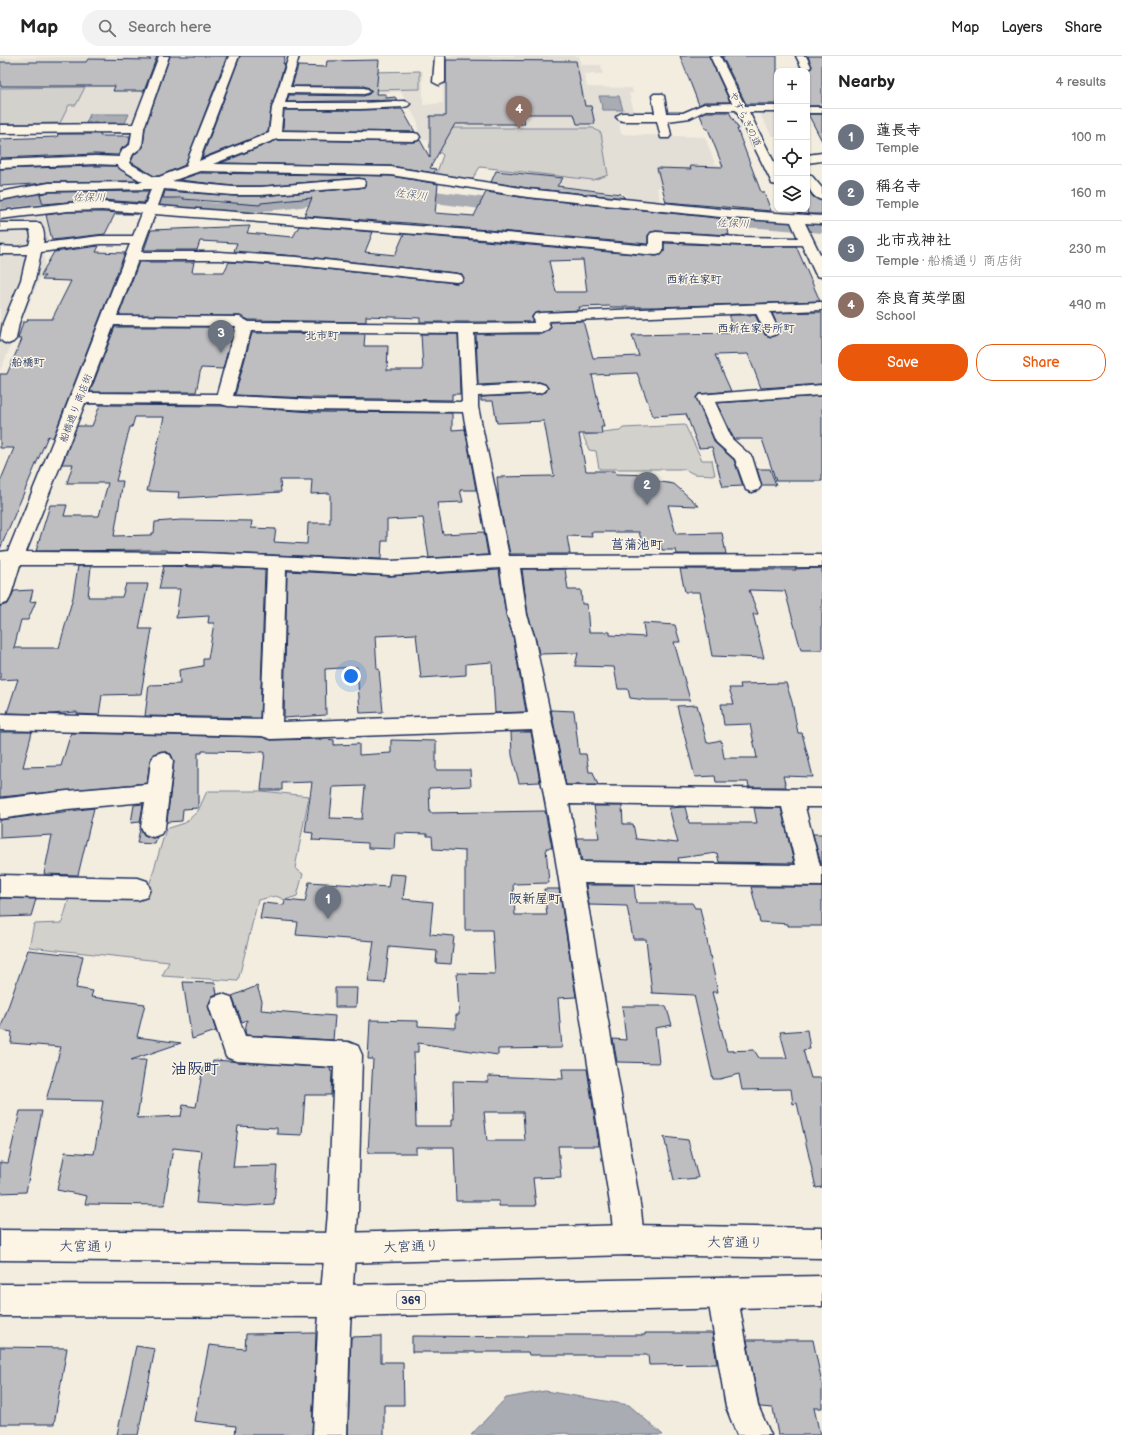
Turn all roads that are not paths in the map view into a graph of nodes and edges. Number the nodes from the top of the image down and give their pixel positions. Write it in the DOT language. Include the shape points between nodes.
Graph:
graph roads {
  1 [pos="164,56"];
  2 [pos="234,56"];
  3 [pos="294,56"];
  4 [pos="440,56"];
  5 [pos="715,56"];
  6 [pos="801,56"];
  7 [pos="806,66"];
  8 [pos="439,82"];
  9 [pos="284,90"];
  10 [pos="364,90"];
  11 [pos="658,96"];
  12 [pos="404,104"];
  13 [pos="279,106"];
  14 [pos="740,108"];
  15 [pos="774,110"];
  16 [pos="810,110"];
  17 [pos="822,110"];
  18 [pos="622,117"];
  19 [pos="662,117"];
  20 [pos="138,128"];
  21 [pos="0,129"];
  22 [pos="275,135"];
  23 [pos="665,135"];
  24 [pos="374,137"];
  25 [pos="414,137"];
  26 [pos="120,147"];
  27 [pos="136,147"];
  28 [pos="822,157"];
  29 [pos="810,159"];
  30 [pos="124,161"];
  31 [pos="0,164"];
  32 [pos="196,168"];
  33 [pos="370,170"];
  34 [pos="774,176"];
  35 [pos="444,180"];
  36 [pos="810,182"];
  37 [pos="157,193"];
  38 [pos="0,196"];
  39 [pos="822,196"];
  40 [pos="0,215"];
  41 [pos="822,220"];
  42 [pos="796,224"];
  43 [pos="0,227"];
  44 [pos="138,240"];
  45 [pos="34,247"];
  46 [pos="0,250"];
  47 [pos="134,256"];
  48 [pos="822,272"];
  49 [pos="456,278"];
  50 [pos="822,306"];
  51 [pos="761,308"];
  52 [pos="108,320"];
  53 [pos="245,326"];
  54 [pos="466,329"];
  55 [pos="771,331"];
  56 [pos="8,339"];
  57 [pos="539,388"];
  58 [pos="822,390"];
  59 [pos="78,398"];
  60 [pos="224,399"];
  61 [pos="470,399"];
  62 [pos="752,486"];
  63 [pos="7,558"];
  64 [pos="822,561"];
  65 [pos="277,562"];
  66 [pos="505,562"];
  67 [pos="0,598"];
  68 [pos="540,721"];
  69 [pos="0,722"];
  70 [pos="271,731"];
  71 [pos="162,761"];
  72 [pos="157,792"];
  73 [pos="555,795"];
  74 [pos="791,798"];
  75 [pos="822,798"];
  76 [pos="0,809"];
  77 [pos="153,827"];
  78 [pos="570,872"];
  79 [pos="817,876"];
  80 [pos="0,886"];
  81 [pos="138,888"];
  82 [pos="222,1006"];
  83 [pos="628,1240"];
  84 [pos="822,1243"];
  85 [pos="0,1245"];
  86 [pos="340,1248"];
  87 [pos="822,1291"];
  88 [pos="722,1293"];
  89 [pos="0,1300"];
  90 [pos="336,1301"];
  91 [pos="330,1435"];
  92 [pos="754,1435"];
  1 -- 20 [label="main road"];
  2 -- 32 [label="main road" via="192,164"];
  3 -- 9 [label="main road"];
  4 -- 8 [label="main road"];
  5 -- 14 [label="main road, やすらぎの道"];
  6 -- 7 [label="main road"];
  9 -- 10 [label="main road"];
  9 -- 13 [label="main road"];
  11 -- 19 [label="main road"];
  12 -- 13 [label="main road"];
  13 -- 22 [label="main road"];
  14 -- 15 [label="main road"];
  14 -- 19 [label="main road" via="704,107 686,116"];
  14 -- 34 [label="main road, やすらぎの道"];
  16 -- 17 [label="main road"];
  18 -- 19 [label="main road"];
  19 -- 23 [label="main road"];
  20 -- 21 [label="main road"];
  20 -- 27 [label="main road"];
  22 -- 24 [label="main road"];
  22 -- 32 [label="main road"];
  24 -- 25 [label="main road"];
  24 -- 33 [label="main road"];
  26 -- 27 [label="main road"];
  27 -- 30 [label="main road" via="127,152"];
  28 -- 29 [label="main road"];
  30 -- 31 [label="main road"];
  30 -- 37 [label="main road" via="125,166 151,181"];
  32 -- 33 [label="main road"];
  32 -- 37 [label="main road"];
  33 -- 35 [label="main road"];
  35 -- 37 [label="main road" via="260,191 192,187"];
  35 -- 42 [label="main road" via="527,193 730,214"];
  36 -- 39 [label="main road"];
  37 -- 38 [label="main road" via="49,187"];
  37 -- 40 [label="main road" via="83,206"];
  37 -- 42 [label="main road" via="483,235 656,251 656,236 739,241"];
  37 -- 44 [label="main road, 船橋通り 商店街"];
  41 -- 42 [label="main road"];
  42 -- 48 [label="main road"];
  43 -- 45 [label="main road" via="35,226 38,237"];
  44 -- 45 [label="main road" via="100,240"];
  44 -- 47 [label="main road, 船橋通り 商店街"];
  45 -- 46 [label="main road"];
  45 -- 56 [label="main road" via="28,280"];
  47 -- 49 [label="main road" via="219,256 297,261"];
  47 -- 52 [label="main road, 船橋通り 商店街"];
  50 -- 51 [label="main road"];
  51 -- 54 [label="main road" via="540,317 542,327"];
  51 -- 55 [label="main road"];
  52 -- 53 [label="main road" via="240,322"];
  52 -- 59 [label="main road, 船橋通り 商店街"];
  53 -- 54 [label="main road"];
  53 -- 60 [label="main road"];
  54 -- 61 [label="main road"];
  57 -- 61 [label="main road"];
  58 -- 62 [label="main road" via="705,398 725,442 743,456"];
  59 -- 60 [label="main road"];
  59 -- 63 [label="main road, 船橋通り 商店街"];
  60 -- 61 [label="main road" via="312,405"];
  61 -- 66 [label="main road"];
  63 -- 65 [label="main road"];
  63 -- 67 [label="main road, 船橋通り 商店街"];
  64 -- 66 [label="main road"];
  65 -- 66 [label="main road" via="390,568"];
  65 -- 70 [label="main road"];
  66 -- 68 [label="main road" via="524,636"];
  68 -- 70 [label="main road"];
  68 -- 73 [label="main road"];
  69 -- 70 [label="main road" via="262,728"];
  71 -- 72 [label="main road"];
  72 -- 76 [label="main road"];
  72 -- 77 [label="main road"];
  73 -- 74 [label="main road"];
  73 -- 78 [label="main road"];
  74 -- 75 [label="main road"];
  74 -- 79 [label="main road"];
  78 -- 79 [label="main road"];
  78 -- 83 [label="main road" via="626,1210"];
  80 -- 81 [label="main road"];
  82 -- 86 [label="main road" via="236,1048 348,1055"];
  83 -- 84 [label="main road, 大宮通り"];
  83 -- 86 [label="main road, 大宮通り"];
  85 -- 86 [label="main road, 大宮通り"];
  86 -- 90 [label="main road"];
  87 -- 88 [label="main road, 369"];
  88 -- 90 [label="main road, 369"];
  88 -- 92 [label="main road" via="742,1407"];
  89 -- 90 [label="main road, 369"];
  90 -- 91 [label="main road"];
}
